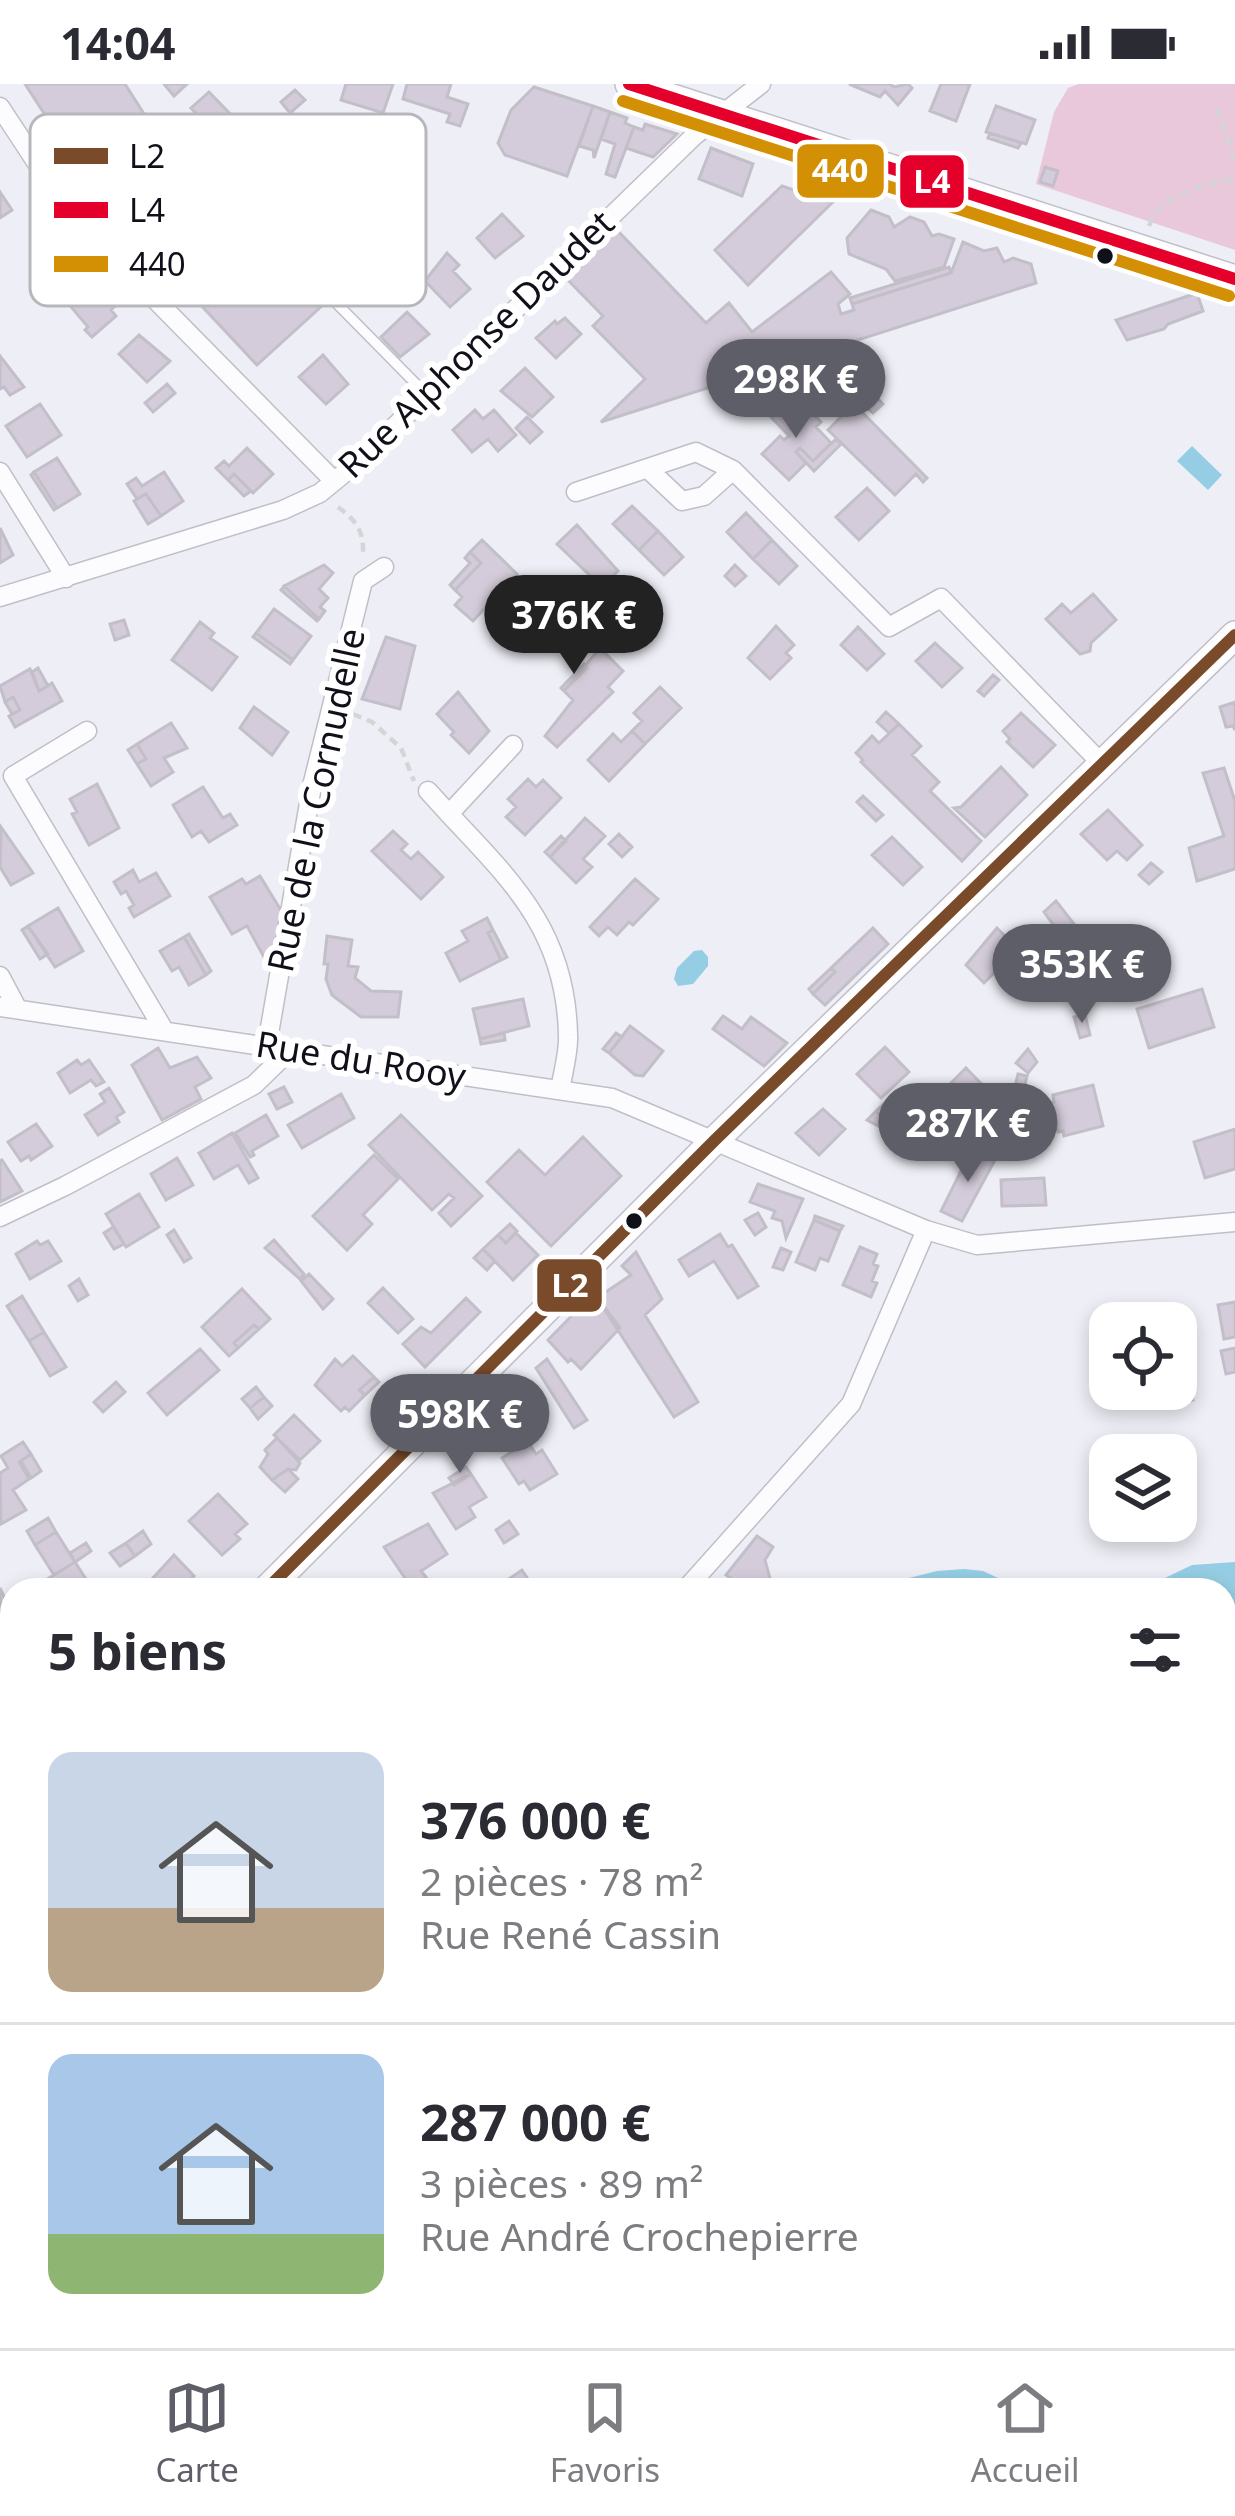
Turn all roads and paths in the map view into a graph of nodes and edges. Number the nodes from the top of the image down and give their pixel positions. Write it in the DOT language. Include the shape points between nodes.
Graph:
graph roads {
  1 [pos="629,84"];
  2 [pos="761,84"];
  3 [pos="0,106"];
  4 [pos="1217,108"];
  5 [pos="722,114"];
  6 [pos="30,152"];
  7 [pos="1235,164"];
  8 [pos="1235,178"];
  9 [pos="1144,249"];
  10 [pos="1235,279"];
  11 [pos="157,306"];
  12 [pos="339,306"];
  13 [pos="426,394"];
  14 [pos="648,469"];
  15 [pos="733,470"];
  16 [pos="0,472"];
  17 [pos="327,487"];
  18 [pos="576,491"];
  19 [pos="384,567"];
  20 [pos="66,578"];
  21 [pos="363,580"];
  22 [pos="0,598"];
  23 [pos="1235,635"];
  24 [pos="331,712"];
  25 [pos="87,731"];
  26 [pos="513,745"];
  27 [pos="1102,764"];
  28 [pos="428,791"];
  29 [pos="448,814"];
  30 [pos="0,976"];
  31 [pos="9,1008"];
  32 [pos="164,1030"];
  33 [pos="268,1046"];
  34 [pos="291,1049"];
  35 [pos="560,1090"];
  36 [pos="716,1140"];
  37 [pos="0,1217"];
  38 [pos="1235,1222"];
  39 [pos="926,1230"];
  40 [pos="278,1578"];
  41 [pos="696,1578"];
  1 -- 5 [label="main road"];
  2 -- 5 [label="street, Rue Alphonse Daudet"];
  3 -- 6 [label="street"];
  4 -- 7 [label="path"];
  5 -- 9 [label="main road"];
  5 -- 13 [label="street, Rue Alphonse Daudet"];
  8 -- 9 [label="path" via="1172,198 1153,215"];
  9 -- 10 [label="main road"];
  11 -- 17 [label="street"];
  12 -- 13 [label="lane"];
  13 -- 17 [label="street, Rue Alphonse Daudet"];
  14 -- 15 [label="street" via="696,452"];
  14 -- 15 [label="street" via="682,501 704,496"];
  14 -- 18 [label="street"];
  15 -- 27 [label="street" via="889,627 941,598"];
  16 -- 20 [label="street"];
  17 -- 20 [label="street, Rue Alphonse Daudet" via="283,510"];
  17 -- 21 [label="path" via="362,530"];
  19 -- 21 [label="street, Rue de la Cornudelle"];
  20 -- 22 [label="street, Rue Alphonse Daudet"];
  21 -- 24 [label="street, Rue de la Cornudelle"];
  23 -- 27 [label="main road"];
  24 -- 28 [label="path" via="383,730 401,748 410,778"];
  24 -- 33 [label="street, Rue de la Cornudelle"];
  25 -- 32 [label="street" via="13,776"];
  26 -- 29 [label="street"];
  27 -- 36 [label="main road"];
  28 -- 29 [label="street"];
  29 -- 35 [label="street" via="520,890 556,957 568,1036"];
  30 -- 31 [label="street"];
  31 -- 32 [label="street, Rue du Rooy"];
  32 -- 33 [label="street, Rue du Rooy"];
  33 -- 34 [label="street, Rue du Rooy"];
  34 -- 35 [label="street, Rue du Rooy"];
  34 -- 37 [label="street" via="254,1085"];
  35 -- 36 [label="street, Rue du Rooy" via="611,1098"];
  36 -- 39 [label="street, Rue du Rooy"];
  36 -- 40 [label="main road"];
  38 -- 39 [label="street, Rue du Rooy" via="977,1246"];
  39 -- 41 [label="street" via="851,1404"];
}
